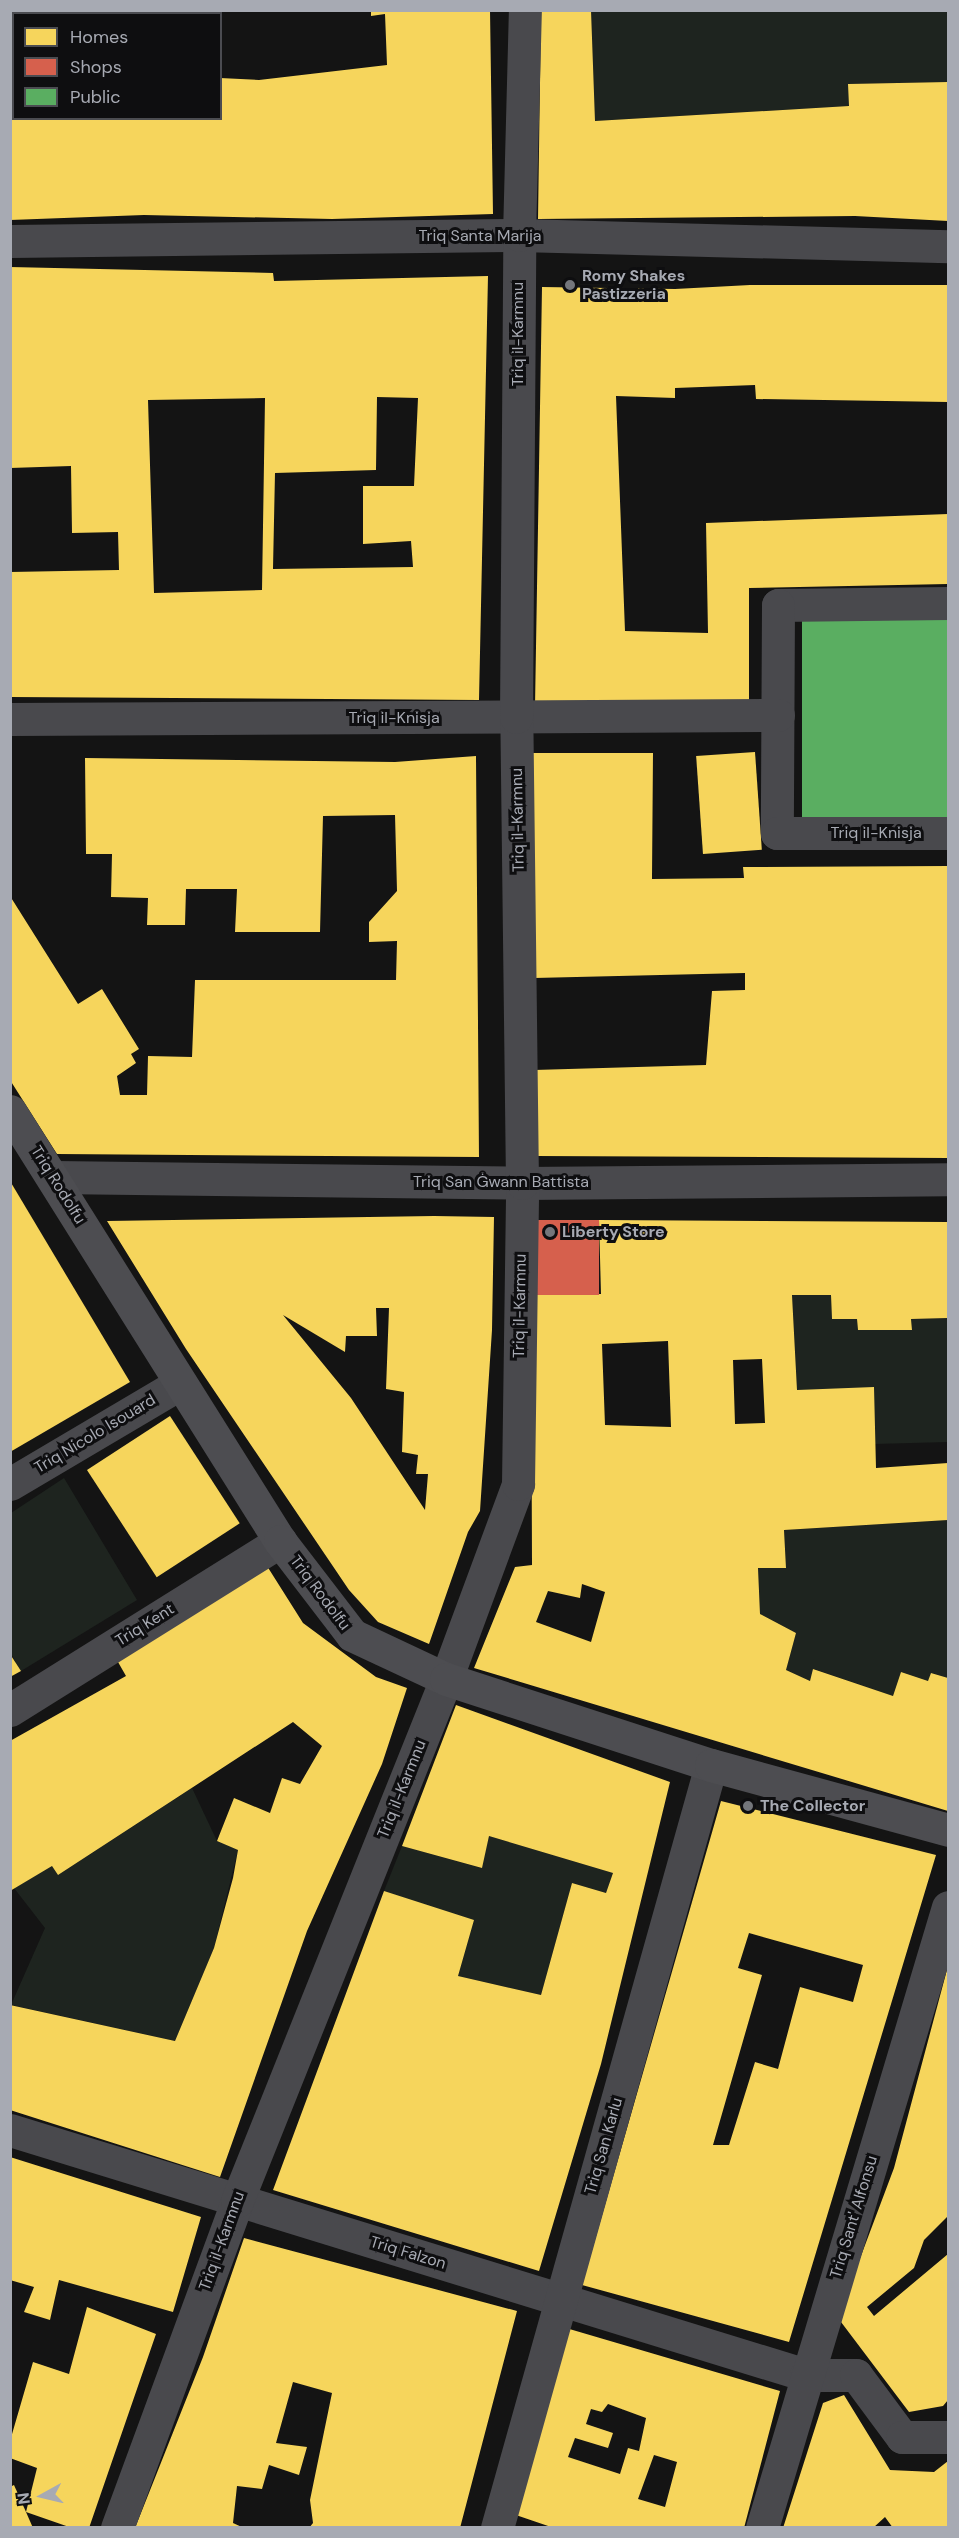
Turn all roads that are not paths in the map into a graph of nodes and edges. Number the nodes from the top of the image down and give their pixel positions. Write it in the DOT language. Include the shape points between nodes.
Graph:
graph roads {
  1 [pos="525,10"];
  2 [pos="519,236"];
  3 [pos="10,241"];
  4 [pos="948,246"];
  5 [pos="948,603"];
  6 [pos="778,715"];
  7 [pos="516,717"];
  8 [pos="10,719"];
  9 [pos="948,833"];
  10 [pos="10,1111"];
  11 [pos="54,1177"];
  12 [pos="948,1179"];
  13 [pos="522,1183"];
  14 [pos="179,1384"];
  15 [pos="10,1484"];
  16 [pos="280,1541"];
  17 [pos="446,1679"];
  18 [pos="10,1710"];
  19 [pos="711,1765"];
  20 [pos="948,1830"];
  21 [pos="948,1907"];
  22 [pos="10,2130"];
  23 [pos="237,2201"];
  24 [pos="561,2299"];
  25 [pos="806,2375"];
  26 [pos="948,2437"];
  27 [pos="117,2528"];
  28 [pos="497,2528"];
  29 [pos="762,2528"];
  1 -- 2 [label="street, Triq il-Karmnu"];
  2 -- 3 [label="street, Triq Santa Marija"];
  2 -- 4 [label="street, Triq Santa Marija"];
  2 -- 7 [label="street, Triq il-Karmnu"];
  5 -- 6 [label="street, Triq il-Knisja" via="778,605"];
  6 -- 7 [label="street, Triq il-Knisja"];
  6 -- 9 [label="street, Triq il-Knisja" via="777,833"];
  7 -- 8 [label="street, Triq il-Knisja"];
  7 -- 13 [label="street, Triq il-Karmnu"];
  10 -- 11 [label="street, Triq Rodolfu"];
  11 -- 13 [label="street, Triq San Ġwann Battista"];
  11 -- 14 [label="street, Triq Rodolfu"];
  12 -- 13 [label="street, Triq San Ġwann Battista"];
  13 -- 17 [label="street, Triq il-Karmnu" via="518,1484"];
  14 -- 15 [label="street, Triq Nicolo Isouard"];
  14 -- 16 [label="street, Triq Rodolfu"];
  16 -- 17 [label="street, Triq Rodolfu" via="352,1635"];
  16 -- 18 [label="street, Triq Kent"];
  17 -- 19 [label="street, Triq Rodolfu"];
  17 -- 23 [label="street, Triq il-Karmnu"];
  19 -- 20 [label="street, Triq Rodolfu"];
  19 -- 24 [label="street, Triq San Karlu"];
  21 -- 25 [label="street, Triq Sant' Alfonsu"];
  22 -- 23 [label="street, Triq Falzon"];
  23 -- 24 [label="street, Triq Falzon"];
  23 -- 27 [label="street, Triq il-Karmnu"];
  24 -- 25 [label="street, Triq Falzon"];
  24 -- 28 [label="street, Triq San Karlu"];
  25 -- 26 [label="street, Triq Falzon" via="856,2375 902,2437"];
  25 -- 29 [label="street, Triq Sant' Alfonsu"];
}
